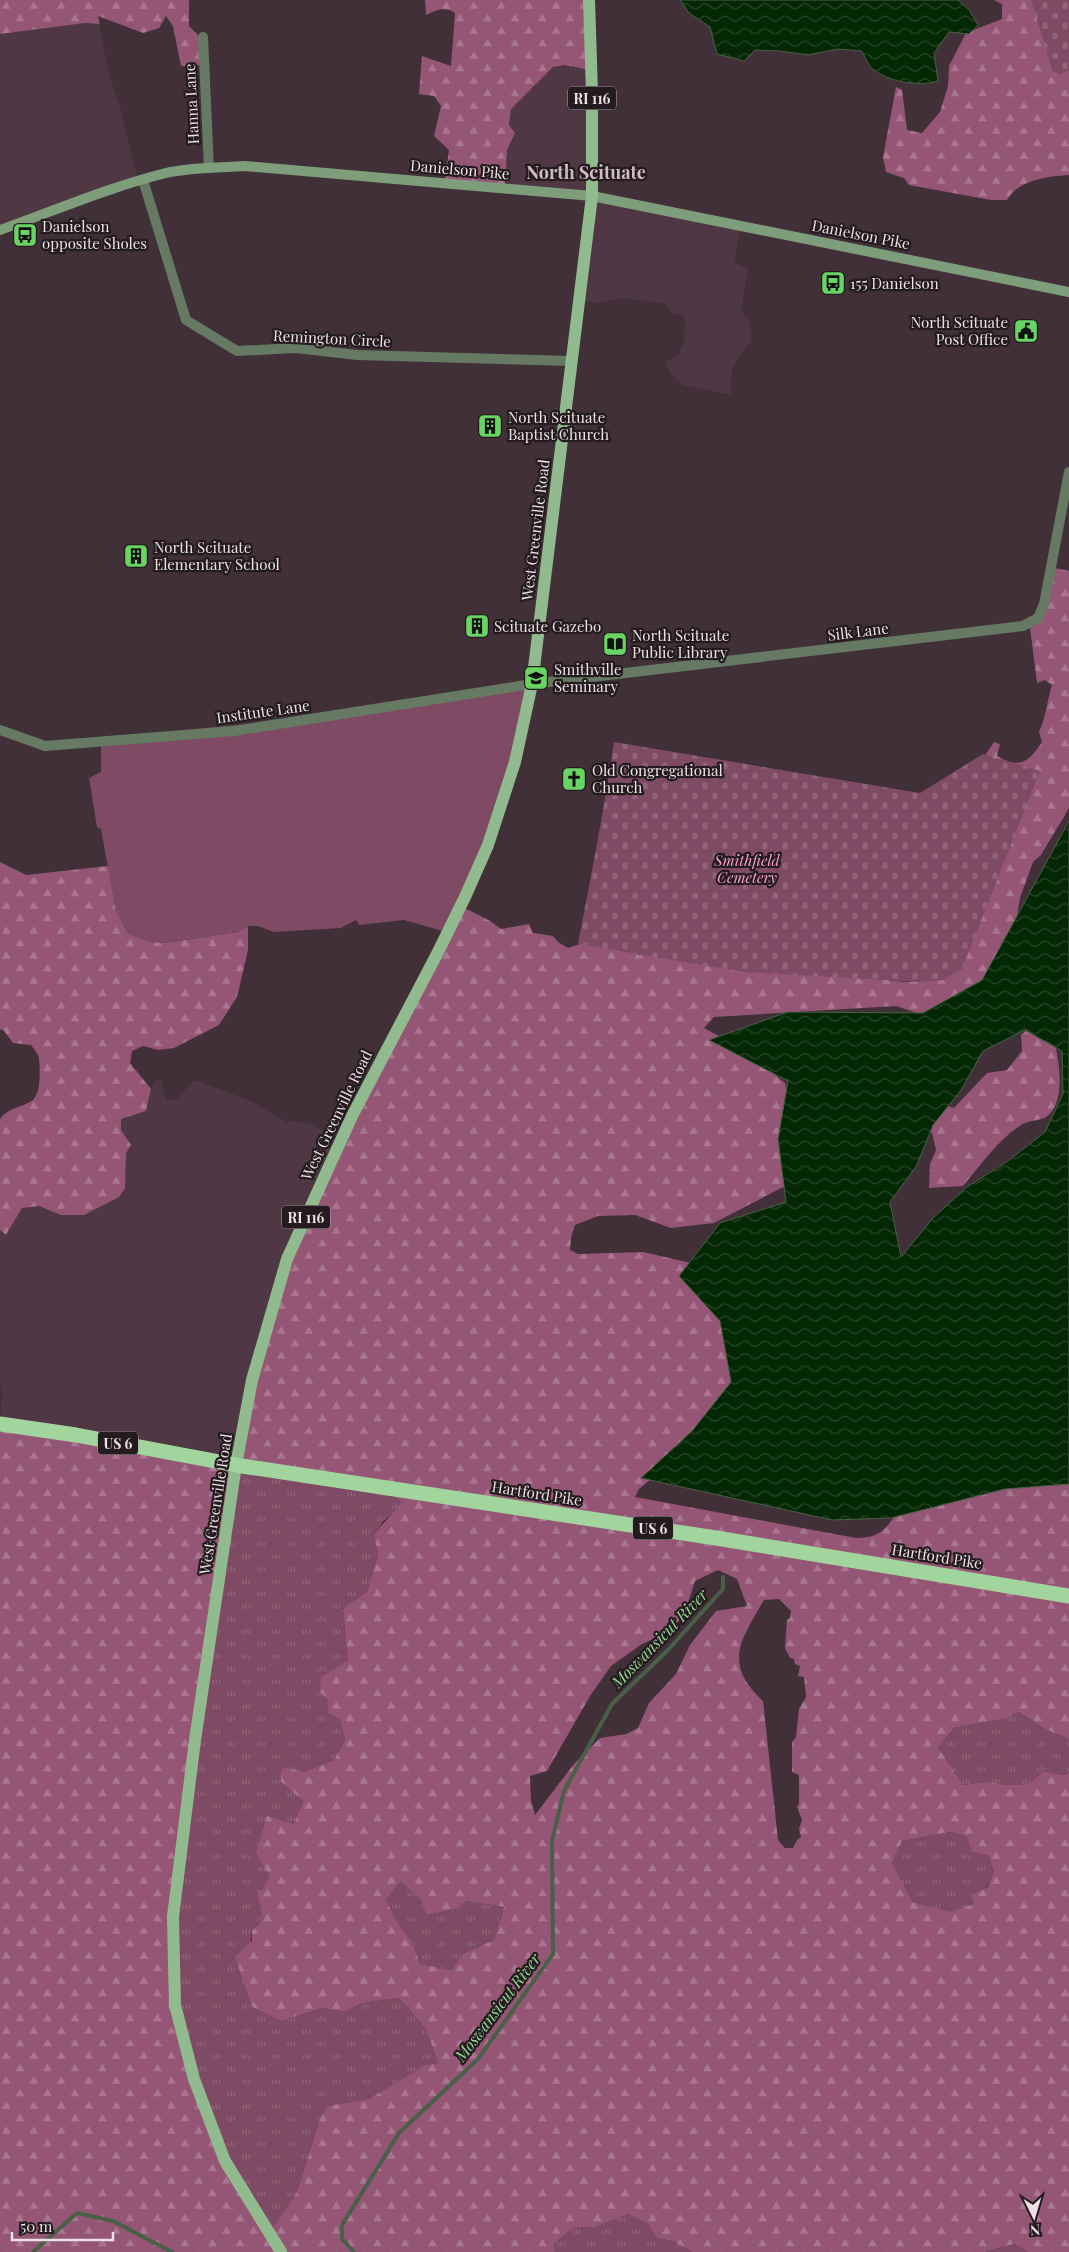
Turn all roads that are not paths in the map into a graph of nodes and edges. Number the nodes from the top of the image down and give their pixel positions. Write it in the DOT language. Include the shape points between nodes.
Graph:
graph roads {
  1 [pos="589,0"];
  2 [pos="203,38"];
  3 [pos="209,168"];
  4 [pos="143,180"];
  5 [pos="592,196"];
  6 [pos="0,230"];
  7 [pos="1069,292"];
  8 [pos="572,361"];
  9 [pos="1069,472"];
  10 [pos="532,684"];
  11 [pos="0,730"];
  12 [pos="0,1424"];
  13 [pos="236,1466"];
  14 [pos="1069,1596"];
  15 [pos="281,2252"];
  1 -- 5 [label="main road, RI 116"];
  2 -- 3 [label="street, Hanna Lane"];
  3 -- 4 [label="main road, Danielson Pike" via="166,173"];
  3 -- 5 [label="main road, Danielson Pike" via="245,166 317,170"];
  4 -- 6 [label="main road, Danielson Pike"];
  4 -- 8 [label="street, Remington Circle" via="186,320 237,351 296,348 357,355"];
  5 -- 7 [label="main road, Danielson Pike"];
  5 -- 8 [label="main road, West Greenville Road / RI 116"];
  8 -- 10 [label="main road, West Greenville Road / RI 116"];
  9 -- 10 [label="street, Silk Lane" via="1044,604 1038,618 1023,626"];
  10 -- 11 [label="street, Institute Lane" via="234,731 180,736 45,746"];
  10 -- 13 [label="main road, West Greenville Road / RI 116" via="515,762 488,845 442,944 352,1116 287,1259 252,1380"];
  12 -- 13 [label="highway, Hartford Pike / US 6"];
  13 -- 14 [label="highway, Hartford Pike / US 6" via="716,1538"];
  13 -- 15 [label="main road, West Greenville Road / RI 116" via="195,1740 173,1918 175,1996 194,2079 225,2161"];
}
